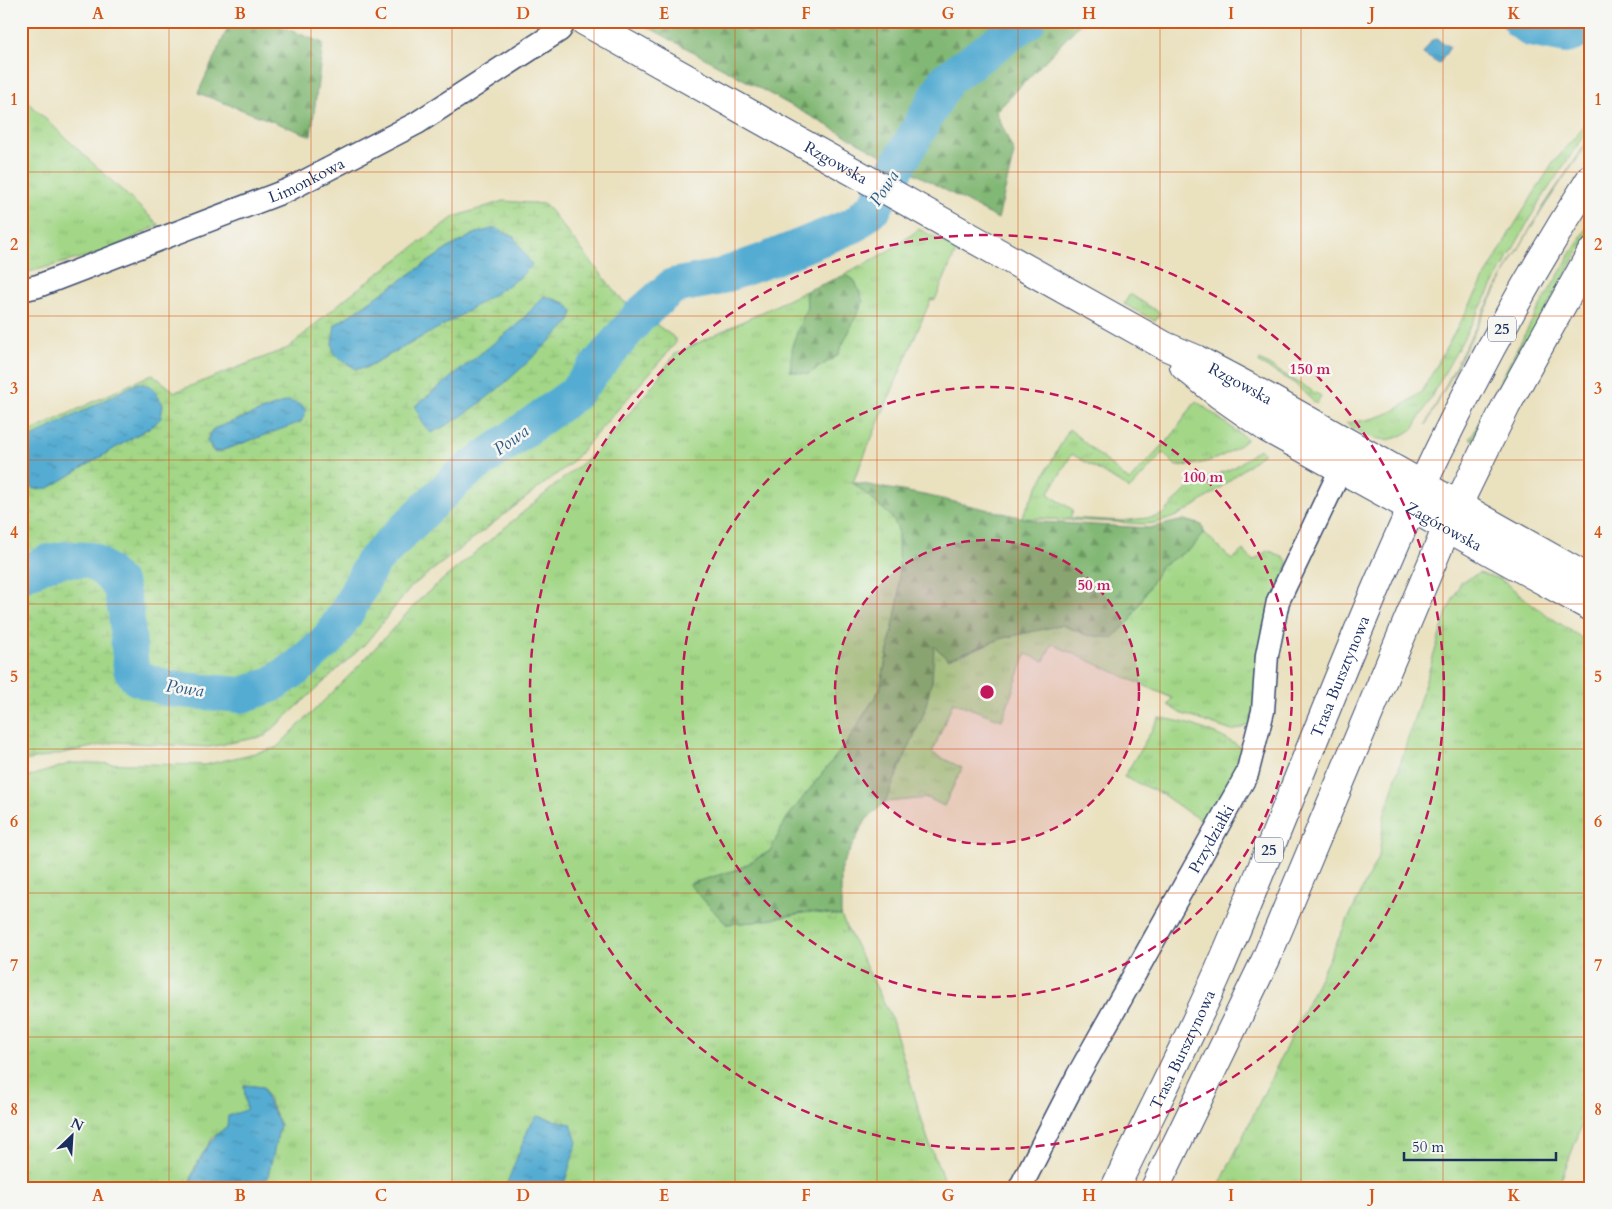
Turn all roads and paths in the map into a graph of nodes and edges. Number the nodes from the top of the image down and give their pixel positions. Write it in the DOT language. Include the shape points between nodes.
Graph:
graph roads {
  1 [pos="565,21"];
  2 [pos="584,21"];
  3 [pos="1591,178"];
  4 [pos="1591,253"];
  5 [pos="21,290"];
  6 [pos="1306,434"];
  7 [pos="1341,469"];
  8 [pos="1418,497"];
  9 [pos="1452,516"];
  10 [pos="1591,580"];
  11 [pos="1591,607"];
  12 [pos="1020,1188"];
  13 [pos="1115,1188"];
  14 [pos="1155,1188"];
  1 -- 5 [label="street, Limonkowa" via="560,30 417,123 288,190"];
  2 -- 6 [label="main road, Rzgowska" via="1165,346 1190,372 1267,428"];
  3 -- 8 [label="main road, Trasa Bursztynowa / 25" via="1488,355"];
  4 -- 9 [label="main road, 25" via="1506,406"];
  6 -- 7 [label="main road, Zagórowska"];
  6 -- 8 [label="main road, Zagórowska"];
  7 -- 8 [label="main road, Zagórowska"];
  7 -- 12 [label="street, Przydziałki" via="1278,601 1267,655 1263,711 1247,774 1078,1075"];
  8 -- 9 [label="main road, Zagórowska"];
  8 -- 13 [label="main road, Trasa Bursztynowa / 25" via="1378,585 1216,976"];
  9 -- 10 [label="main road, Zagórowska"];
  9 -- 11 [label="main road, Zagórowska"];
  9 -- 14 [label="main road, 25" via="1266,959"];
}
